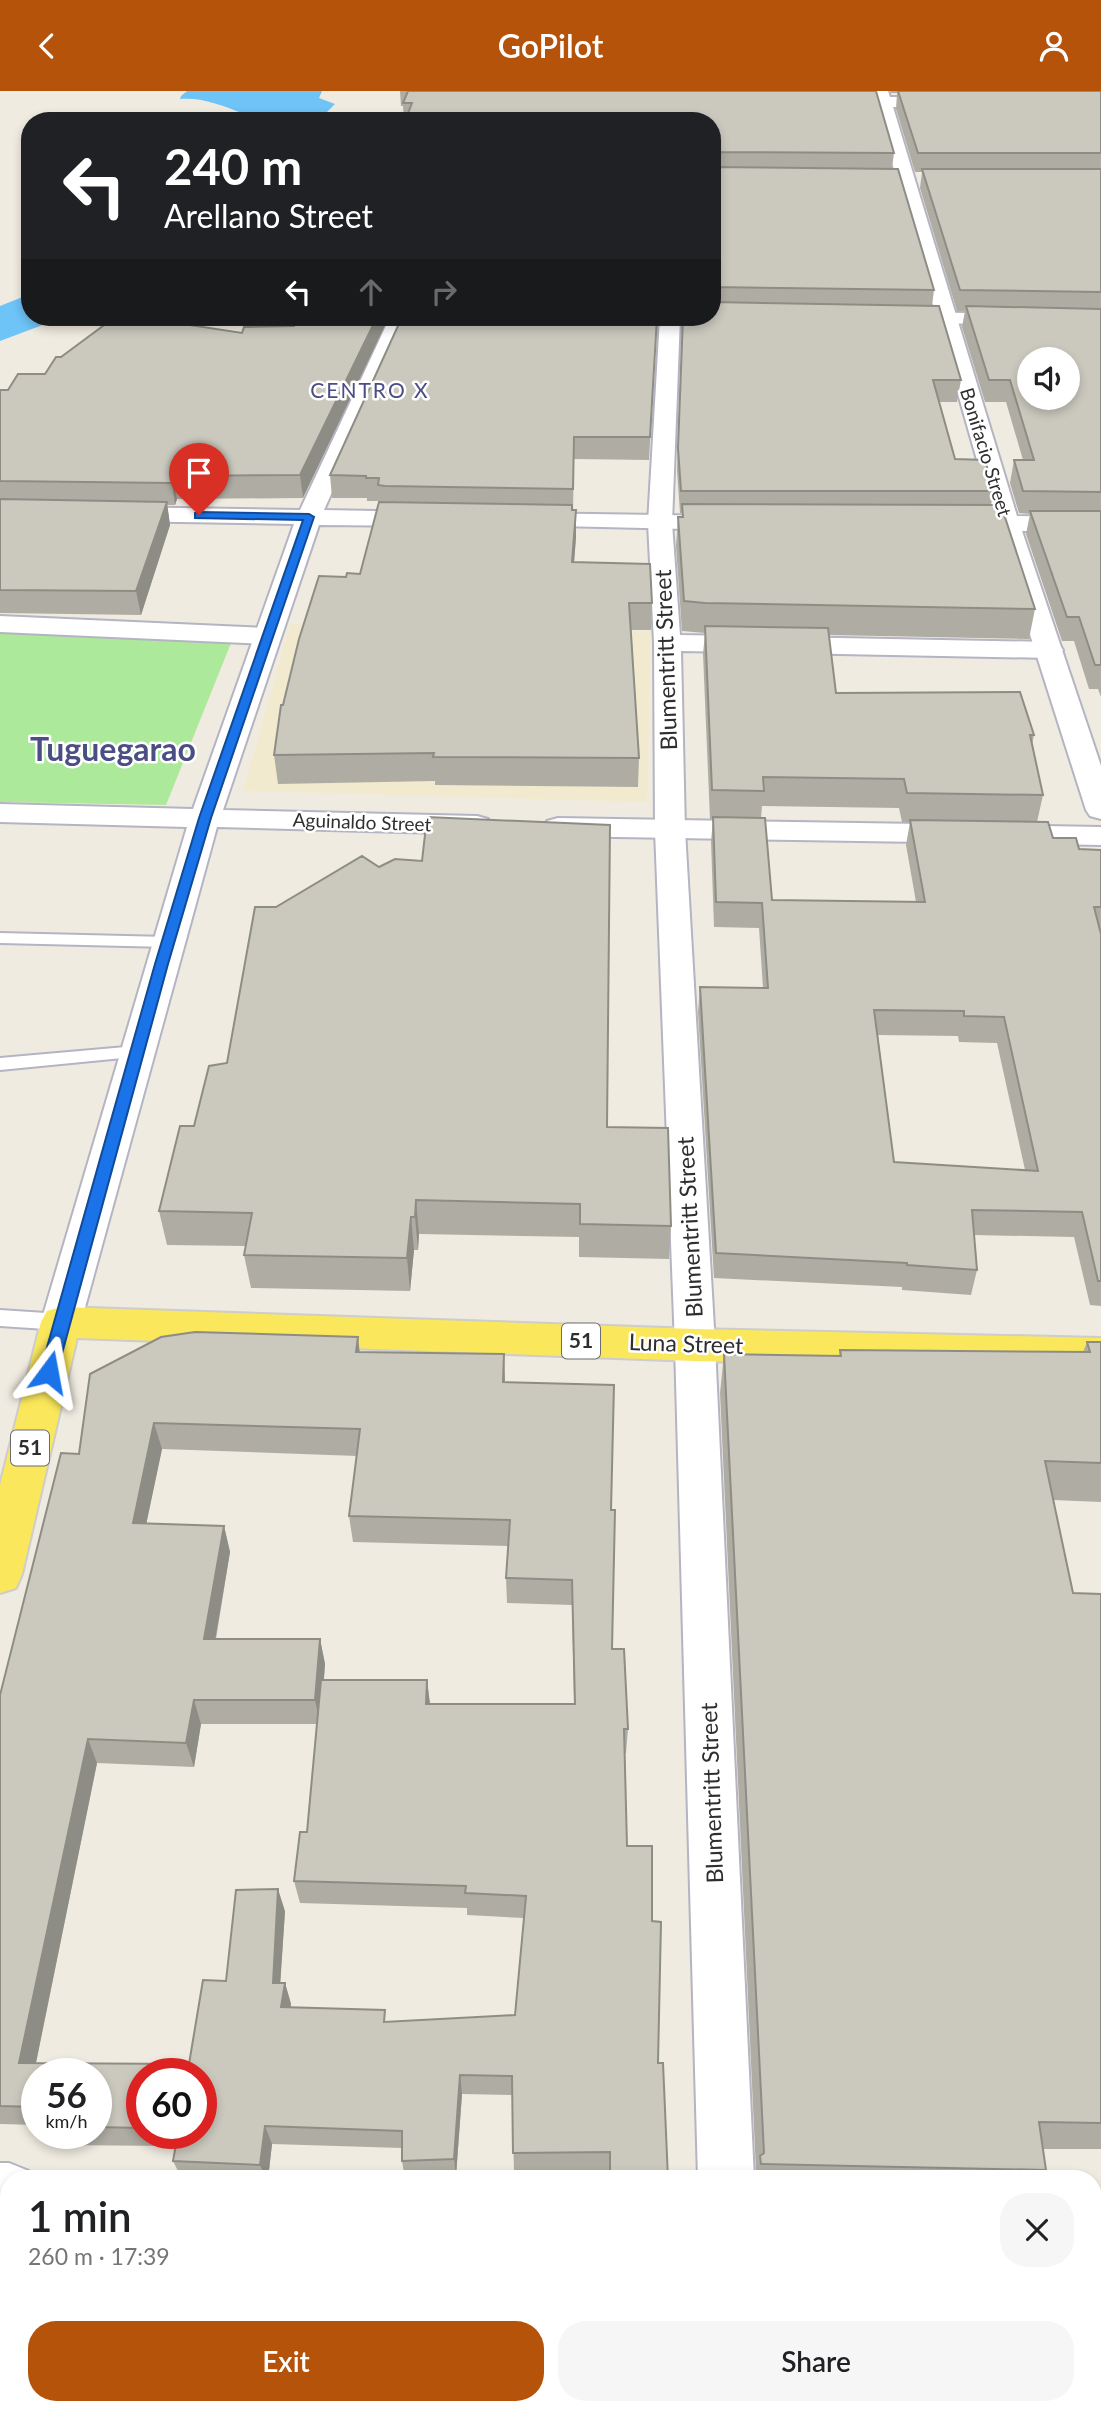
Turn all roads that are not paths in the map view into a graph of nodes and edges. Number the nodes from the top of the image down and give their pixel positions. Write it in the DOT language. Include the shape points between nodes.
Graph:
graph roads {
  1 [pos="882,97"];
  2 [pos="816,102"];
  3 [pos="965,102"];
  4 [pos="877,318"];
  5 [pos="946,318"];
  6 [pos="1101,321"];
  7 [pos="396,326"];
  8 [pos="670,326"];
  9 [pos="89,514"];
  10 [pos="309,517"];
  11 [pos="458,519"];
  12 [pos="498,520"];
  13 [pos="660,523"];
  14 [pos="757,523"];
  15 [pos="924,523"];
  16 [pos="1007,523"];
  17 [pos="1101,524"];
  18 [pos="0,624"];
  19 [pos="267,636"];
  20 [pos="667,643"];
  21 [pos="1050,650"];
  22 [pos="1101,810"];
  23 [pos="0,813"];
  24 [pos="205,818"];
  25 [pos="670,830"];
  26 [pos="1101,836"];
  27 [pos="0,939"];
  28 [pos="168,942"];
  29 [pos="137,1052"];
  30 [pos="0,1064"];
  31 [pos="0,1318"];
  32 [pos="61,1322"];
  33 [pos="695,1345"];
  34 [pos="1101,1354"];
  35 [pos="0,1574"];
  36 [pos="726,2170"];
  1 -- 2 [label="street"];
  1 -- 3 [label="street"];
  1 -- 5 [label="street, Bonifacio Street"];
  4 -- 5 [label="street"];
  5 -- 6 [label="street"];
  5 -- 16 [label="street, Bonifacio Street"];
  7 -- 10 [label="street"];
  8 -- 13 [label="street, Blumentritt Street"];
  9 -- 10 [label="street"];
  10 -- 11 [label="street"];
  10 -- 19 [label="street"];
  12 -- 13 [label="street"];
  13 -- 14 [label="street"];
  13 -- 20 [label="street, Blumentritt Street"];
  15 -- 16 [label="street"];
  16 -- 17 [label="street"];
  16 -- 21 [label="street, Bonifacio Street"];
  18 -- 19 [label="street"];
  19 -- 24 [label="street"];
  20 -- 21 [label="street"];
  20 -- 25 [label="street, Blumentritt Street"];
  21 -- 22 [label="street, Bonifacio Street"];
  23 -- 24 [label="street, Aguinaldo Street"];
  24 -- 25 [label="street, Aguinaldo Street"];
  24 -- 28 [label="street"];
  25 -- 26 [label="street, Aguinaldo Street"];
  25 -- 33 [label="street, Blumentritt Street"];
  27 -- 28 [label="lane"];
  28 -- 29 [label="street"];
  29 -- 30 [label="lane"];
  29 -- 32 [label="street"];
  31 -- 32 [label="lane"];
  32 -- 33 [label="main road, Luna Street / 51"];
  32 -- 35 [label="main road, 51"];
  33 -- 34 [label="main road, Luna Street / 51"];
  33 -- 36 [label="street, Blumentritt Street"];
}
